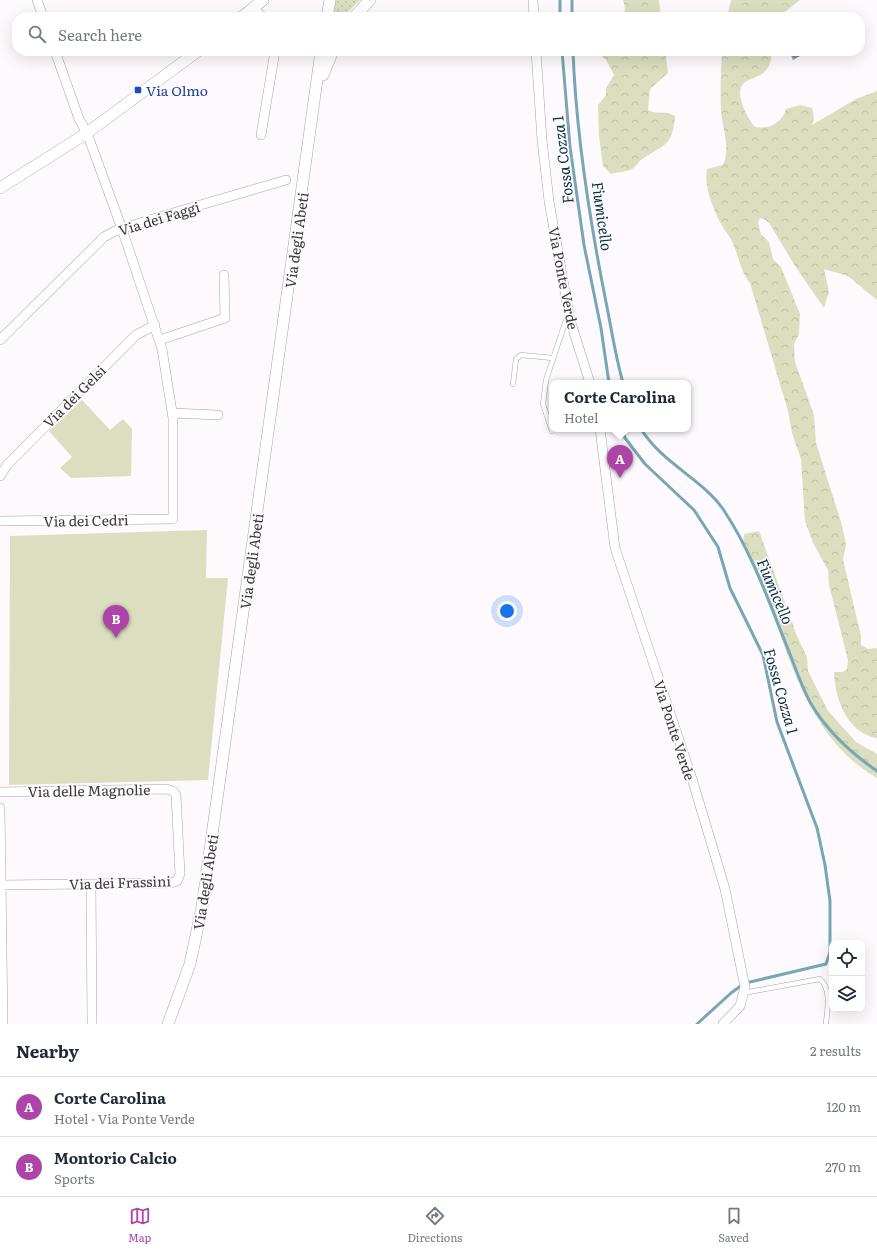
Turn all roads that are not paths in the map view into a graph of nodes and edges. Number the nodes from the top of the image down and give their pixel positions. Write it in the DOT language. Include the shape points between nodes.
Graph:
graph roads {
  1 [pos="37,0"];
  2 [pos="263,0"];
  3 [pos="330,0"];
  4 [pos="370,0"];
  5 [pos="533,0"];
  6 [pos="254,8"];
  7 [pos="41,12"];
  8 [pos="249,12"];
  9 [pos="258,12"];
  10 [pos="328,12"];
  11 [pos="359,12"];
  12 [pos="534,12"];
  13 [pos="57,56"];
  14 [pos="191,56"];
  15 [pos="274,56"];
  16 [pos="321,56"];
  17 [pos="331,56"];
  18 [pos="536,56"];
  19 [pos="316,94"];
  20 [pos="87,133"];
  21 [pos="261,136"];
  22 [pos="286,180"];
  23 [pos="0,188"];
  24 [pos="122,229"];
  25 [pos="224,275"];
  26 [pos="570,320"];
  27 [pos="155,325"];
  28 [pos="0,340"];
  29 [pos="160,340"];
  30 [pos="553,358"];
  31 [pos="589,380"];
  32 [pos="513,384"];
  33 [pos="172,413"];
  34 [pos="218,415"];
  35 [pos="549,422"];
  36 [pos="600,432"];
  37 [pos="0,476"];
  38 [pos="0,521"];
  39 [pos="0,792"];
  40 [pos="176,795"];
  41 [pos="0,808"];
  42 [pos="91,884"];
  43 [pos="1,885"];
  44 [pos="743,993"];
  45 [pos="3,1024"];
  46 [pos="92,1024"];
  47 [pos="168,1024"];
  48 [pos="723,1024"];
  49 [pos="826,1024"];
  1 -- 7 [label="street"];
  2 -- 6 [label="street"];
  3 -- 10 [label="street"];
  4 -- 11 [label="street"];
  5 -- 12 [label="street"];
  6 -- 8 [label="street"];
  6 -- 9 [label="street"];
  13 -- 20 [label="street" via="79,119"];
  14 -- 20 [label="street"];
  15 -- 21 [label="street"];
  16 -- 19 [label="street, Via degli Abeti"];
  17 -- 19 [label="street, Via degli Abeti"];
  18 -- 26 [label="street, Via Ponte Verde" via="549,201"];
  19 -- 47 [label="street, Via degli Abeti" via="205,892 190,964"];
  20 -- 23 [label="street"];
  20 -- 24 [label="street"];
  22 -- 24 [label="street, Via dei Faggi"];
  24 -- 27 [label="street"];
  24 -- 28 [label="street, Via dei Faggi" via="104,237"];
  25 -- 29 [label="street" via="225,318"];
  26 -- 30 [label="lane" via="566,320"];
  26 -- 31 [label="street, Via Ponte Verde"];
  27 -- 29 [label="street"];
  27 -- 37 [label="street, Via dei Gelsi" via="142,330 120,350 7,465"];
  29 -- 33 [label="street"];
  30 -- 32 [label="lane" via="521,355 516,359"];
  30 -- 35 [label="lane" via="546,380 543,404"];
  33 -- 34 [label="street"];
  33 -- 38 [label="street, Via dei Cedri" via="173,519"];
  36 -- 44 [label="street, Via Ponte Verde" via="615,548 693,782 725,889 745,987"];
  39 -- 40 [label="street, Via delle Magnolie" via="166,789"];
  40 -- 42 [label="street, Via dei Frassini" via="180,874 177,881"];
  41 -- 43 [label="street"];
  42 -- 43 [label="street, Via dei Frassini"];
  42 -- 46 [label="street"];
  43 -- 45 [label="street"];
  44 -- 48 [label="street, Via Ponte Verde" via="740,1006"];
  44 -- 49 [label="lane" via="820,979 828,990"];
}
